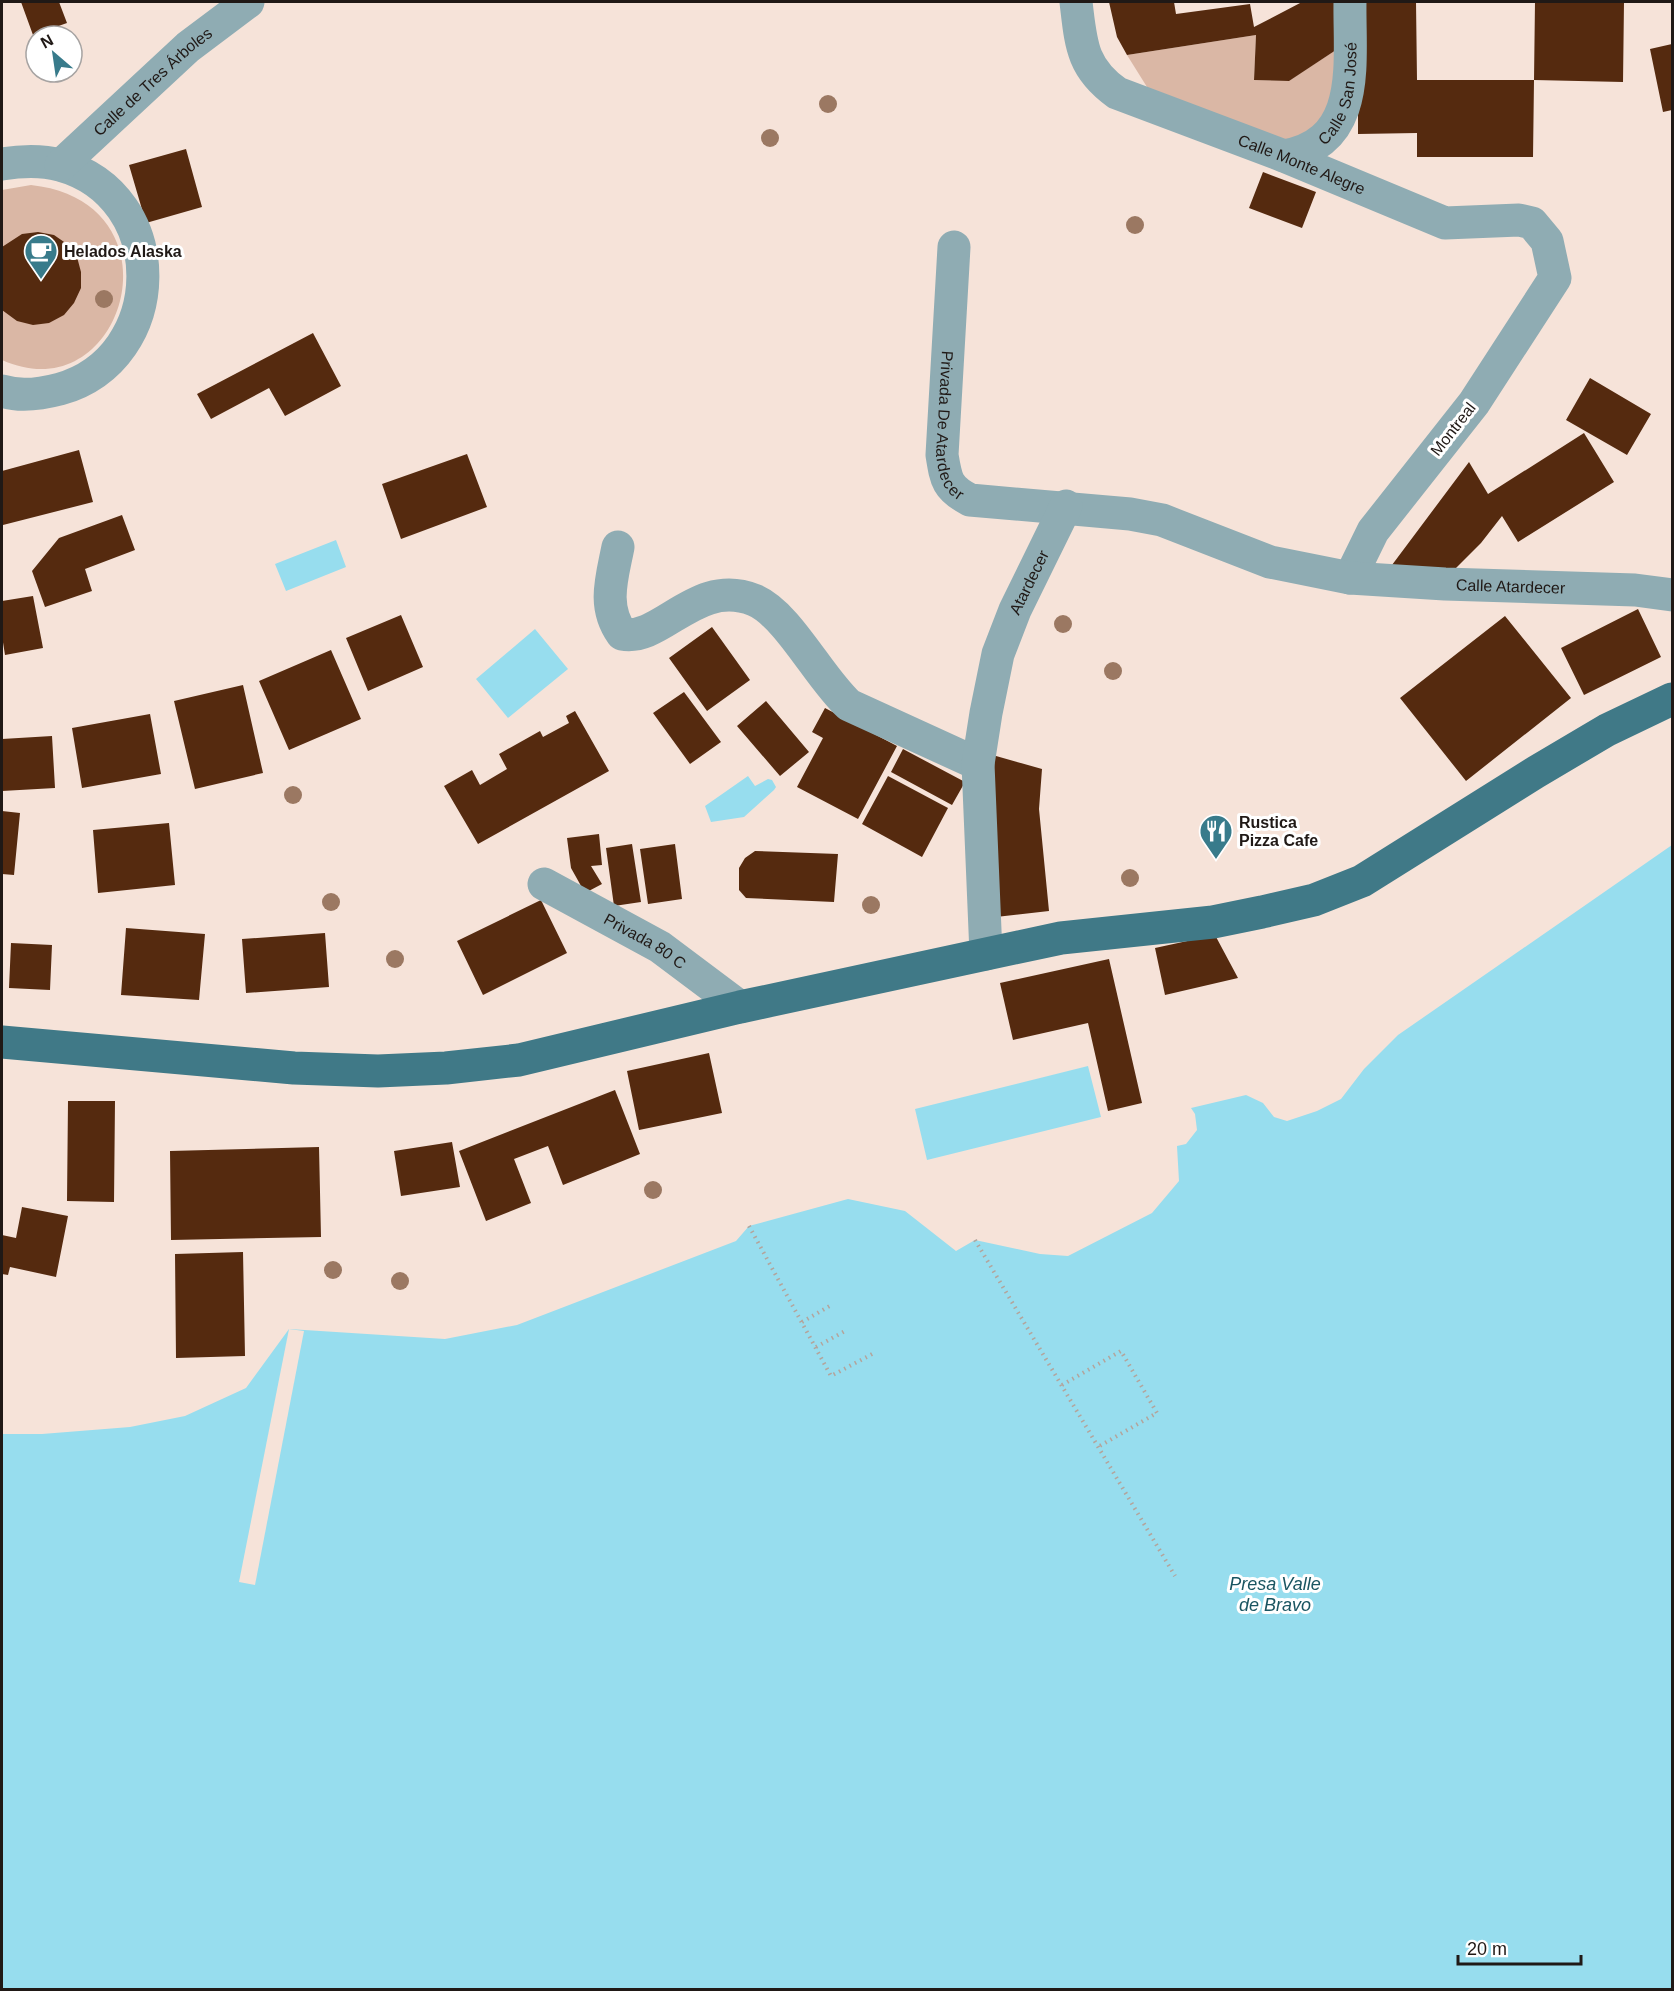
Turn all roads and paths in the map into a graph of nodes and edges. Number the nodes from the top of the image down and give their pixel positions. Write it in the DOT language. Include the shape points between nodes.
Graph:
graph roads {
  1 [pos="248,2"];
  2 [pos="1076,2"];
  3 [pos="1350,2"];
  4 [pos="1284,156"];
  5 [pos="2,164"];
  6 [pos="61,165"];
  7 [pos="954,248"];
  8 [pos="1555,278"];
  9 [pos="2,392"];
  10 [pos="1066,506"];
  11 [pos="618,547"];
  12 [pos="1350,578"];
  13 [pos="1672,595"];
  14 [pos="1672,699"];
  15 [pos="978,764"];
  16 [pos="544,884"];
  17 [pos="986,954"];
  18 [pos="740,1007"];
  19 [pos="2,1042"];
  20 [pos="749,1226"];
  21 [pos="975,1240"];
  22 [pos="833,1305"];
  23 [pos="802,1322"];
  24 [pos="845,1331"];
  25 [pos="816,1347"];
  26 [pos="876,1352"];
  27 [pos="1062,1385"];
  28 [pos="1098,1448"];
  29 [pos="1175,1576"];
  1 -- 6 [label="street, Calle de Tres Árboles" via="188,47"];
  2 -- 4 [label="street, Calle Monte Alegre" via="1084,56 1101,82 1117,93"];
  3 -- 4 [label="street, Calle San José" via="1350,62 1338,124 1315,147"];
  4 -- 8 [label="street, Calle Monte Alegre" via="1445,223 1520,220 1532,224 1547,241"];
  5 -- 6 [label="street" via="30,160"];
  6 -- 9 [label="street" via="105,189 135,229 145,278 140,311 126,341 104,367 75,385 43,394"];
  7 -- 10 [label="street, Privada De Atardecer" via="942,455 945,476 954,491 970,500"];
  8 -- 12 [label="street, Montreal" via="1474,403 1373,531"];
  10 -- 12 [label="street" via="1162,520 1270,562"];
  10 -- 15 [label="street, Atardecer" via="998,654"];
  11 -- 15 [label="street" via="609,606 612,620 622,634 632,636 646,631 712,597 736,595 755,601 772,612 833,691 849,705"];
  12 -- 13 [label="street, Calle Atardecer" via="1635,590"];
  14 -- 17 [label="main road" via="1616,725 1362,881 1314,900 1213,922 1061,938"];
  15 -- 17 [label="street, Atardecer"];
  16 -- 18 [label="street, Privada 80 C" via="660,946"];
  17 -- 18 [label="main road"];
  18 -- 19 [label="main road" via="519,1060 390,1070 294,1068"];
  20 -- 23 [label="path"];
  21 -- 27 [label="path"];
  22 -- 23 [label="path"];
  23 -- 25 [label="path"];
  24 -- 25 [label="path"];
  25 -- 26 [label="path" via="831,1376"];
  27 -- 28 [label="path"];
  27 -- 28 [label="path" via="1121,1351 1157,1413"];
  28 -- 29 [label="path"];
}
